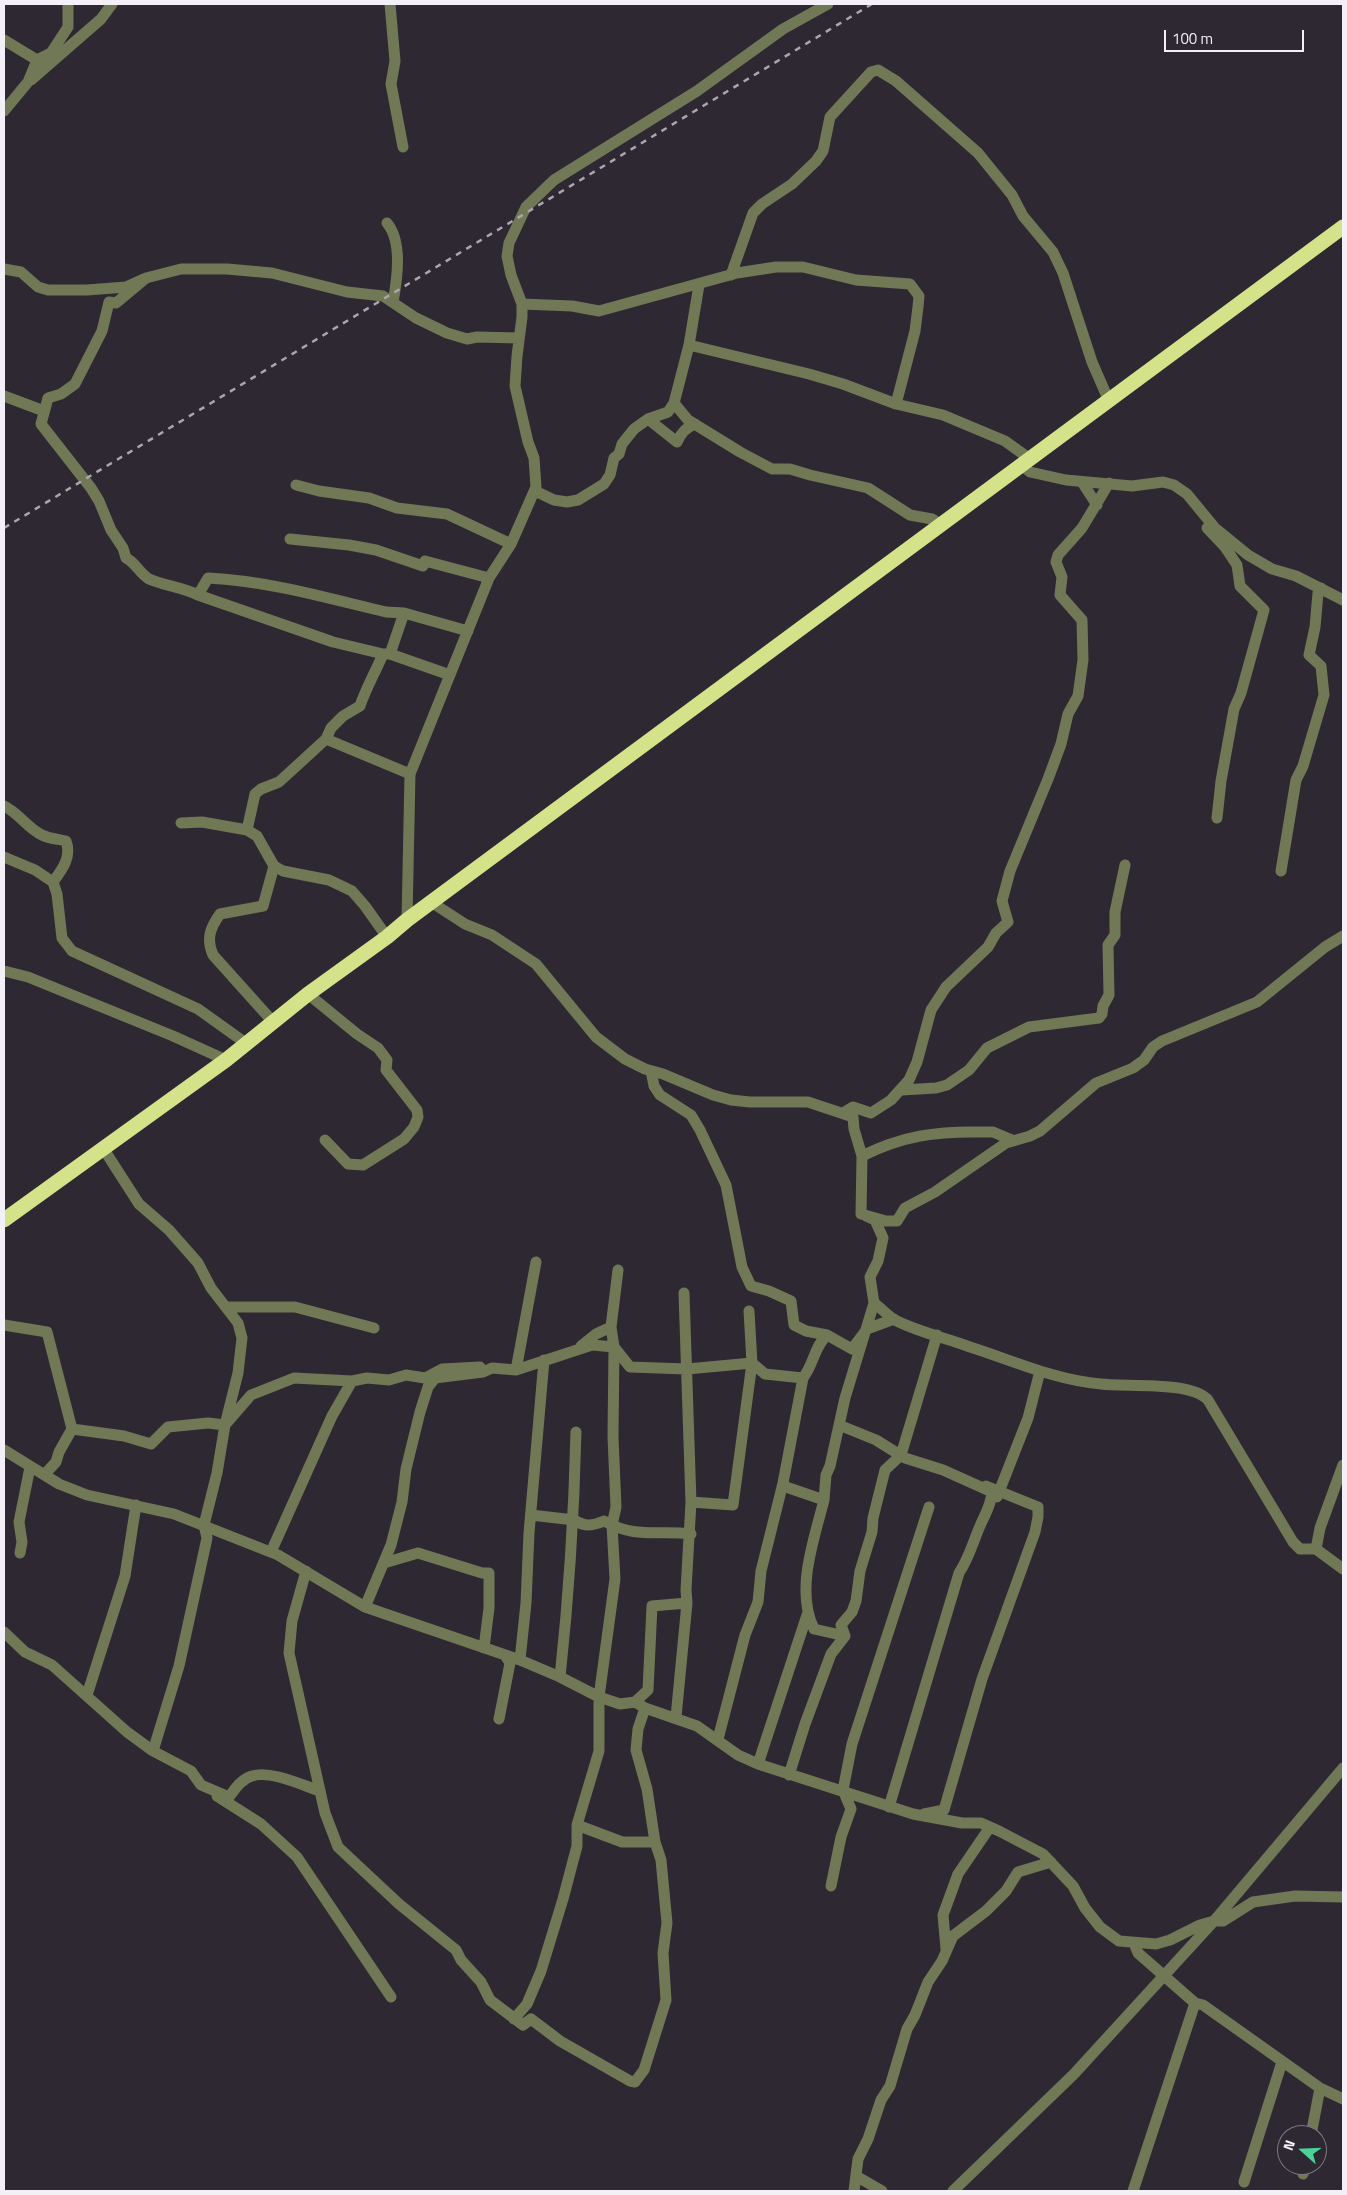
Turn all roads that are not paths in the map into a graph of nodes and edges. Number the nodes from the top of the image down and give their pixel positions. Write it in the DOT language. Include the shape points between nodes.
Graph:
graph roads {
  1 [pos="68,4"];
  2 [pos="112,4"];
  3 [pos="390,4"];
  4 [pos="828,4"];
  5 [pos="4,40"];
  6 [pos="37,60"];
  7 [pos="28,82"];
  8 [pos="4,112"];
  9 [pos="403,147"];
  10 [pos="387,223"];
  11 [pos="1343,227"];
  12 [pos="4,269"];
  13 [pos="731,275"];
  14 [pos="146,278"];
  15 [pos="699,284"];
  16 [pos="393,302"];
  17 [pos="522,304"];
  18 [pos="519,338"];
  19 [pos="689,346"];
  20 [pos="4,396"];
  21 [pos="1109,401"];
  22 [pos="674,403"];
  23 [pos="896,404"];
  24 [pos="44,411"];
  25 [pos="648,420"];
  26 [pos="695,424"];
  27 [pos="1026,462"];
  28 [pos="1082,482"];
  29 [pos="1109,483"];
  30 [pos="296,485"];
  31 [pos="535,491"];
  32 [pos="1097,505"];
  33 [pos="1203,512"];
  34 [pos="942,525"];
  35 [pos="290,539"];
  36 [pos="511,544"];
  37 [pos="489,578"];
  38 [pos="1321,588"];
  39 [pos="198,595"];
  40 [pos="1343,600"];
  41 [pos="404,613"];
  42 [pos="468,631"];
  43 [pos="386,654"];
  44 [pos="450,675"];
  45 [pos="326,739"];
  46 [pos="410,774"];
  47 [pos="4,806"];
  48 [pos="1217,818"];
  49 [pos="181,823"];
  50 [pos="246,830"];
  51 [pos="4,857"];
  52 [pos="1126,865"];
  53 [pos="274,866"];
  54 [pos="1280,871"];
  55 [pos="53,882"];
  56 [pos="431,902"];
  57 [pos="406,920"];
  58 [pos="1343,936"];
  59 [pos="387,937"];
  60 [pos="4,971"];
  61 [pos="308,994"];
  62 [pos="274,1023"];
  63 [pos="247,1044"];
  64 [pos="226,1060"];
  65 [pos="651,1071"];
  66 [pos="902,1090"];
  67 [pos="843,1114"];
  68 [pos="325,1140"];
  69 [pos="1012,1140"];
  70 [pos="103,1148"];
  71 [pos="862,1156"];
  72 [pos="861,1214"];
  73 [pos="4,1220"];
  74 [pos="536,1262"];
  75 [pos="618,1270"];
  76 [pos="684,1293"];
  77 [pos="874,1303"];
  78 [pos="227,1307"];
  79 [pos="749,1311"];
  80 [pos="894,1319"];
  81 [pos="4,1325"];
  82 [pos="611,1327"];
  83 [pos="374,1328"];
  84 [pos="867,1329"];
  85 [pos="827,1335"];
  86 [pos="937,1335"];
  87 [pos="614,1347"];
  88 [pos="570,1354"];
  89 [pos="544,1360"];
  90 [pos="752,1364"];
  91 [pos="492,1368"];
  92 [pos="687,1369"];
  93 [pos="516,1370"];
  94 [pos="1040,1371"];
  95 [pos="425,1378"];
  96 [pos="804,1378"];
  97 [pos="352,1381"];
  98 [pos="225,1425"];
  99 [pos="839,1425"];
  100 [pos="72,1429"];
  101 [pos="576,1432"];
  102 [pos="4,1450"];
  103 [pos="901,1455"];
  104 [pos="1343,1465"];
  105 [pos="30,1468"];
  106 [pos="406,1469"];
  107 [pos="949,1473"];
  108 [pos="44,1475"];
  109 [pos="783,1483"];
  110 [pos="999,1491"];
  111 [pos="824,1500"];
  112 [pos="691,1502"];
  113 [pos="136,1505"];
  114 [pos="929,1507"];
  115 [pos="531,1515"];
  116 [pos="574,1520"];
  117 [pos="987,1521"];
  118 [pos="204,1525"];
  119 [pos="612,1525"];
  120 [pos="691,1534"];
  121 [pos="1316,1549"];
  122 [pos="271,1552"];
  123 [pos="20,1553"];
  124 [pos="384,1563"];
  125 [pos="1343,1569"];
  126 [pos="306,1571"];
  127 [pos="688,1603"];
  128 [pos="365,1607"];
  129 [pos="807,1615"];
  130 [pos="4,1632"];
  131 [pos="845,1636"];
  132 [pos="484,1648"];
  133 [pos="505,1655"];
  134 [pos="520,1660"];
  135 [pos="560,1677"];
  136 [pos="87,1695"];
  137 [pos="599,1698"];
  138 [pos="640,1705"];
  139 [pos="676,1717"];
  140 [pos="499,1719"];
  141 [pos="718,1739"];
  142 [pos="154,1751"];
  143 [pos="758,1764"];
  144 [pos="1343,1768"];
  145 [pos="789,1775"];
  146 [pos="201,1785"];
  147 [pos="843,1790"];
  148 [pos="320,1791"];
  149 [pos="889,1806"];
  150 [pos="920,1815"];
  151 [pos="577,1825"];
  152 [pos="990,1827"];
  153 [pos="655,1842"];
  154 [pos="1051,1862"];
  155 [pos="831,1886"];
  156 [pos="1343,1897"];
  157 [pos="1214,1921"];
  158 [pos="1134,1943"];
  159 [pos="946,1949"];
  160 [pos="1165,1976"];
  161 [pos="391,1997"];
  162 [pos="1195,2003"];
  163 [pos="514,2019"];
  164 [pos="1282,2062"];
  165 [pos="1320,2088"];
  166 [pos="1343,2099"];
  167 [pos="1313,2125"];
  168 [pos="856,2176"];
  169 [pos="1244,2182"];
  170 [pos="854,2191"];
  171 [pos="882,2191"];
  172 [pos="953,2191"];
  173 [pos="1133,2191"];
  1 -- 6 [label="street" via="68,27 50,53"];
  2 -- 7 [label="street" via="101,18"];
  3 -- 9 [label="street" via="395,61 391,84"];
  4 -- 17 [label="street" via="783,29 697,90 539,192 526,207 509,243 507,256"];
  5 -- 6 [label="street"];
  6 -- 7 [label="street"];
  7 -- 8 [label="street"];
  10 -- 16 [label="street" via="398,259"];
  11 -- 21 [label="highway"];
  12 -- 14 [label="street" via="21,272 38,287 48,290 111,289 126,287"];
  13 -- 15 [label="street"];
  13 -- 21 [label="street" via="753,213 816,161 823,151 830,117 871,72 878,70 978,153 1053,252"];
  13 -- 23 [label="street" via="776,266 803,268 856,280 910,284 919,296 918,307"];
  14 -- 16 [label="street" via="181,269 272,272 347,292 383,296"];
  14 -- 24 [label="street" via="116,304 109,302 102,331 75,384 48,398"];
  15 -- 17 [label="street" via="599,311 572,306"];
  15 -- 19 [label="street"];
  16 -- 18 [label="street" via="416,318 467,339 477,336"];
  17 -- 18 [label="street"];
  18 -- 31 [label="street" via="515,386 534,458"];
  19 -- 22 [label="street"];
  19 -- 23 [label="street" via="818,376"];
  20 -- 24 [label="street"];
  21 -- 27 [label="highway"];
  22 -- 25 [label="street" via="668,412"];
  22 -- 26 [label="street"];
  23 -- 27 [label="street" via="943,415 1005,441"];
  24 -- 39 [label="street" via="41,424 91,488 126,558 149,578"];
  25 -- 26 [label="street" via="677,442 688,426"];
  25 -- 31 [label="street" via="634,429 622,444 604,484 578,500 567,502"];
  26 -- 34 [label="street" via="772,469 790,469 868,488 910,515 932,519"];
  27 -- 28 [label="street" via="1030,472"];
  27 -- 34 [label="highway"];
  28 -- 29 [label="street"];
  28 -- 32 [label="street"];
  29 -- 32 [label="street"];
  29 -- 33 [label="street" via="1132,486 1163,482 1174,485"];
  30 -- 36 [label="street" via="369,498 397,508 447,514"];
  31 -- 36 [label="street"];
  32 -- 66 [label="street" via="1056,562 1062,577 1060,595 1082,620 1083,660 1078,696 1068,714 1048,779 1010,870 1002,901 1008,922 988,947 946,987 931,1010 913,1072"];
  33 -- 38 [label="street" via="1215,528 1248,555 1272,569"];
  33 -- 48 [label="street" via="1207,530 1237,564 1240,586 1264,610 1234,709"];
  34 -- 56 [label="highway"];
  35 -- 37 [label="street" via="376,550 423,566 425,561"];
  36 -- 37 [label="street"];
  37 -- 42 [label="street"];
  38 -- 40 [label="street"];
  38 -- 54 [label="street" via="1309,655 1321,666 1324,694 1296,780"];
  39 -- 41 [label="street" via="208,578 241,580 386,612"];
  39 -- 43 [label="street" via="333,642"];
  41 -- 42 [label="street"];
  41 -- 43 [label="street"];
  42 -- 44 [label="street"];
  43 -- 44 [label="street"];
  43 -- 45 [label="street" via="365,689 360,706 330,728"];
  44 -- 46 [label="street"];
  45 -- 46 [label="street"];
  45 -- 50 [label="street" via="279,782 255,794"];
  46 -- 57 [label="street"];
  47 -- 55 [label="street" via="41,835 66,842 69,848 67,858"];
  49 -- 50 [label="street" via="202,822"];
  50 -- 53 [label="street" via="257,836"];
  51 -- 55 [label="street" via="35,870"];
  52 -- 66 [label="street" via="1116,912 1115,935 1108,945 1110,995 1099,1018 1029,1026 987,1048 969,1070 947,1085"];
  53 -- 59 [label="street" via="293,874 329,880 352,891"];
  53 -- 62 [label="street" via="263,906 220,914 213,925 209,946 213,955"];
  55 -- 63 [label="street" via="62,938 72,952 198,1009"];
  56 -- 57 [label="highway"];
  56 -- 65 [label="street" via="466,924 492,935 536,964 596,1037 624,1059"];
  57 -- 59 [label="highway"];
  58 -- 69 [label="street" via="1257,1002 1162,1041 1133,1068 1096,1083 1040,1130"];
  59 -- 61 [label="highway"];
  60 -- 64 [label="street" via="28,977"];
  61 -- 62 [label="highway"];
  61 -- 68 [label="street" via="378,1048 387,1060 386,1070 415,1104 418,1117 404,1139 363,1165 348,1164"];
  62 -- 63 [label="highway"];
  63 -- 64 [label="highway"];
  64 -- 70 [label="highway"];
  65 -- 67 [label="street" via="731,1100 808,1102"];
  65 -- 85 [label="street" via="660,1095 691,1115 726,1185 742,1267 751,1286 791,1302 794,1325"];
  66 -- 67 [label="street" via="882,1108 871,1113 853,1107"];
  67 -- 71 [label="street" via="853,1117"];
  69 -- 71 [label="street" via="993,1132 914,1136"];
  69 -- 72 [label="street" via="935,1192 905,1208 896,1221"];
  70 -- 73 [label="highway"];
  70 -- 78 [label="street" via="139,1204 169,1230 198,1263 211,1288"];
  71 -- 72 [label="street"];
  72 -- 77 [label="street" via="875,1220 883,1238 878,1261 870,1277"];
  74 -- 93 [label="street"];
  75 -- 82 [label="street"];
  76 -- 92 [label="street"];
  77 -- 80 [label="street"];
  77 -- 84 [label="street"];
  78 -- 83 [label="street" via="295,1307"];
  78 -- 98 [label="street" via="238,1323 242,1349"];
  79 -- 90 [label="street"];
  80 -- 84 [label="street"];
  80 -- 86 [label="street"];
  81 -- 100 [label="street" via="47,1332"];
  82 -- 87 [label="street"];
  82 -- 88 [label="street"];
  84 -- 85 [label="street" via="852,1349"];
  84 -- 99 [label="street" via="844,1398"];
  85 -- 96 [label="street" via="817,1346"];
  86 -- 94 [label="street"];
  86 -- 103 [label="street"];
  87 -- 88 [label="street" via="592,1346"];
  87 -- 92 [label="street" via="630,1367"];
  87 -- 119 [label="street" via="616,1507"];
  88 -- 89 [label="street"];
  89 -- 93 [label="street"];
  89 -- 115 [label="street"];
  90 -- 92 [label="street"];
  90 -- 96 [label="street" via="765,1374"];
  90 -- 112 [label="street" via="733,1505"];
  91 -- 93 [label="street"];
  91 -- 95 [label="street" via="442,1369"];
  91 -- 106 [label="street" via="435,1378 428,1387 420,1412"];
  92 -- 112 [label="street"];
  94 -- 110 [label="street" via="1028,1418"];
  94 -- 121 [label="street" via="1074,1381 1104,1385 1132,1384 1199,1392 1208,1400 1293,1542 1300,1549"];
  95 -- 97 [label="street" via="406,1375 389,1380 367,1378"];
  95 -- 106 [label="street"];
  96 -- 109 [label="street"];
  97 -- 98 [label="street" via="294,1378 251,1395"];
  97 -- 122 [label="street" via="332,1416"];
  98 -- 100 [label="street" via="208,1423 168,1428 151,1444 124,1436"];
  98 -- 118 [label="street"];
  99 -- 103 [label="street" via="876,1440"];
  99 -- 111 [label="street" via="826,1475"];
  100 -- 108 [label="street" via="56,1462"];
  101 -- 116 [label="street"];
  102 -- 105 [label="street"];
  103 -- 107 [label="street"];
  103 -- 131 [label="street" via="886,1470 860,1571 856,1601 852,1612 841,1624"];
  104 -- 121 [label="street" via="1320,1528"];
  105 -- 108 [label="street"];
  105 -- 123 [label="street" via="19,1522"];
  106 -- 124 [label="street" via="397,1524"];
  107 -- 110 [label="street"];
  107 -- 149 [label="street" via="992,1492 991,1505 959,1573"];
  108 -- 113 [label="street" via="87,1496"];
  109 -- 111 [label="street" via="786,1487"];
  109 -- 141 [label="street" via="761,1571 758,1602 745,1635"];
  110 -- 117 [label="street"];
  110 -- 150 [label="street" via="1038,1507 1035,1532 982,1679 944,1810"];
  111 -- 129 [label="street" via="807,1573"];
  112 -- 120 [label="street"];
  113 -- 118 [label="street"];
  113 -- 136 [label="street" via="125,1576"];
  114 -- 147 [label="street" via="852,1744"];
  115 -- 116 [label="street"];
  115 -- 134 [label="street"];
  116 -- 119 [label="street" via="592,1526 604,1521"];
  116 -- 135 [label="street"];
  118 -- 122 [label="street"];
  118 -- 142 [label="street" via="207,1538 180,1666"];
  119 -- 120 [label="street" via="636,1533 667,1531"];
  119 -- 137 [label="street" via="615,1579"];
  120 -- 127 [label="street" via="686,1590"];
  121 -- 125 [label="street"];
  122 -- 126 [label="street"];
  124 -- 128 [label="street"];
  124 -- 132 [label="street" via="418,1553 490,1574"];
  126 -- 128 [label="street"];
  126 -- 148 [label="street" via="292,1621 289,1653"];
  127 -- 138 [label="street" via="652,1606 648,1690"];
  127 -- 139 [label="street"];
  128 -- 132 [label="street"];
  129 -- 131 [label="street" via="814,1629"];
  129 -- 143 [label="street"];
  130 -- 136 [label="street" via="25,1652 52,1665"];
  131 -- 145 [label="street" via="830,1654"];
  132 -- 133 [label="street"];
  133 -- 134 [label="street"];
  133 -- 140 [label="street" via="510,1663"];
  134 -- 135 [label="street"];
  135 -- 137 [label="street"];
  136 -- 142 [label="street" via="127,1732"];
  137 -- 138 [label="street"];
  137 -- 151 [label="street" via="599,1751"];
  138 -- 139 [label="street"];
  138 -- 153 [label="street" via="636,1750 647,1789"];
  139 -- 141 [label="street"];
  141 -- 143 [label="street" via="738,1755"];
  142 -- 146 [label="street" via="191,1771"];
  143 -- 145 [label="street"];
  144 -- 157 [label="street"];
  145 -- 147 [label="street"];
  146 -- 148 [label="street" via="228,1797 240,1782 252,1776 277,1776"];
  146 -- 161 [label="street" via="260,1824 297,1857"];
  147 -- 149 [label="street"];
  147 -- 155 [label="street" via="851,1809 841,1837"];
  148 -- 163 [label="street" via="338,1847 399,1904 456,1950 481,1982 490,2000"];
  149 -- 150 [label="street"];
  150 -- 152 [label="street"];
  151 -- 153 [label="street" via="622,1842"];
  151 -- 163 [label="street" via="577,1846 541,1970 527,2004"];
  152 -- 154 [label="street"];
  152 -- 159 [label="street" via="958,1874 943,1915"];
  153 -- 163 [label="street" via="661,1860 667,1923 662,1953 666,2000 639,2078 635,2082 624,2078 560,2041 530,2019 523,2025"];
  154 -- 158 [label="street" via="1073,1886 1084,1908 1100,1927 1119,1941"];
  154 -- 159 [label="street" via="1018,1872 1006,1891 953,1936"];
  156 -- 157 [label="street" via="1295,1896 1253,1902 1223,1921"];
  157 -- 158 [label="street" via="1156,1944"];
  157 -- 160 [label="street"];
  158 -- 160 [label="street" via="1138,1953"];
  159 -- 168 [label="street" via="907,2029 890,2086 881,2100 858,2159"];
  160 -- 162 [label="street"];
  160 -- 172 [label="street" via="1074,2074"];
  162 -- 164 [label="street" via="1203,2005"];
  162 -- 173 [label="street"];
  164 -- 165 [label="street" via="1290,2064"];
  164 -- 169 [label="street"];
  165 -- 166 [label="street"];
  165 -- 167 [label="street"];
  168 -- 170 [label="street"];
  168 -- 171 [label="street"];
}
